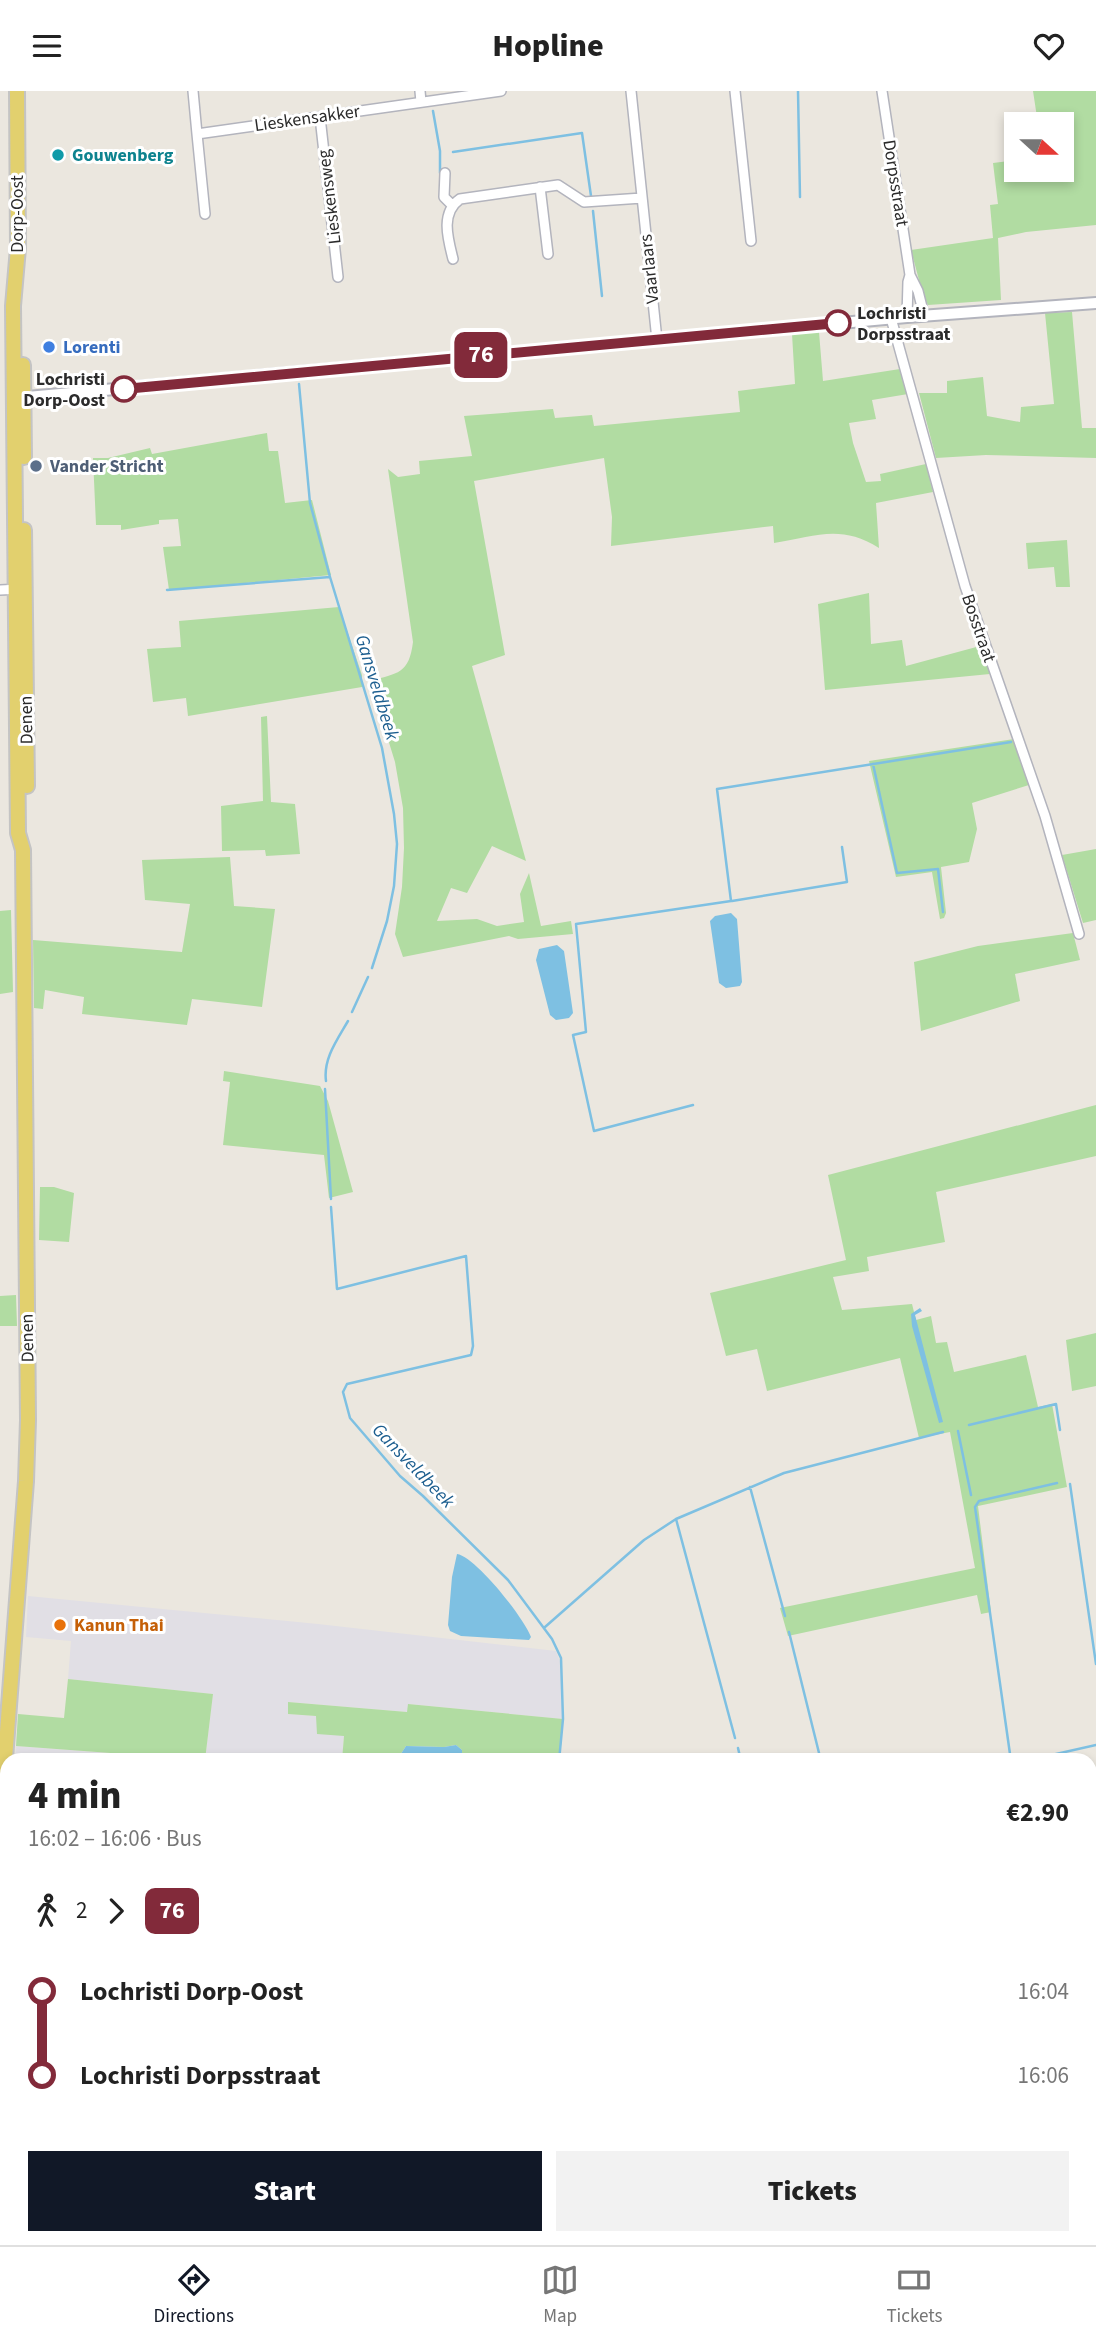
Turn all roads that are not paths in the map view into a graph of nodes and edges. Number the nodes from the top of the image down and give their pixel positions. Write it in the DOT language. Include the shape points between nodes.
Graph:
graph roads {
  1 [pos="17,91"];
  2 [pos="24,91"];
  3 [pos="193,91"];
  4 [pos="420,91"];
  5 [pos="500,91"];
  6 [pos="631,91"];
  7 [pos="735,91"];
  8 [pos="882,91"];
  9 [pos="421,102"];
  10 [pos="320,117"];
  11 [pos="197,134"];
  12 [pos="445,173"];
  13 [pos="540,187"];
  14 [pos="642,198"];
  15 [pos="452,205"];
  16 [pos="205,214"];
  17 [pos="751,241"];
  18 [pos="548,254"];
  19 [pos="453,259"];
  20 [pos="910,275"];
  21 [pos="338,277"];
  22 [pos="1096,303"];
  23 [pos="924,316"];
  24 [pos="907,317"];
  25 [pos="891,318"];
  26 [pos="657,340"];
  27 [pos="19,397"];
  28 [pos="13,590"];
  29 [pos="1079,934"];
  30 [pos="5,1753"];
  1 -- 27 [label="main road, Dorp-Oost" via="18,248 13,306"];
  2 -- 27 [label="main road, Dorp-Oost"];
  3 -- 11 [label="street"];
  4 -- 9 [label="street"];
  5 -- 9 [label="street, Lieskensakker"];
  6 -- 14 [label="street, Vaarlaars"];
  7 -- 17 [label="street"];
  8 -- 20 [label="street, Dorpsstraat"];
  9 -- 10 [label="street, Lieskensakker"];
  10 -- 11 [label="street, Lieskensakker"];
  10 -- 21 [label="street, Lieskensweg"];
  11 -- 16 [label="street"];
  12 -- 15 [label="street" via="444,197"];
  13 -- 14 [label="street" via="558,185 584,202"];
  13 -- 15 [label="street" via="460,199"];
  13 -- 18 [label="street"];
  14 -- 26 [label="street, Vaarlaars"];
  15 -- 19 [label="street" via="447,216"];
  20 -- 23 [label="street, Dorpsstraat"];
  20 -- 24 [label="street, Dorpsstraat"];
  22 -- 23 [label="street"];
  23 -- 24 [label="street"];
  24 -- 25 [label="street"];
  25 -- 26 [label="street"];
  25 -- 29 [label="street, Bosstraat" via="965,586 1045,816"];
  26 -- 27 [label="street"];
  27 -- 28 [label="main road, Dorp-Oost"];
  28 -- 30 [label="main road, Denen" via="27,834 23,849 28,1420"];
}
